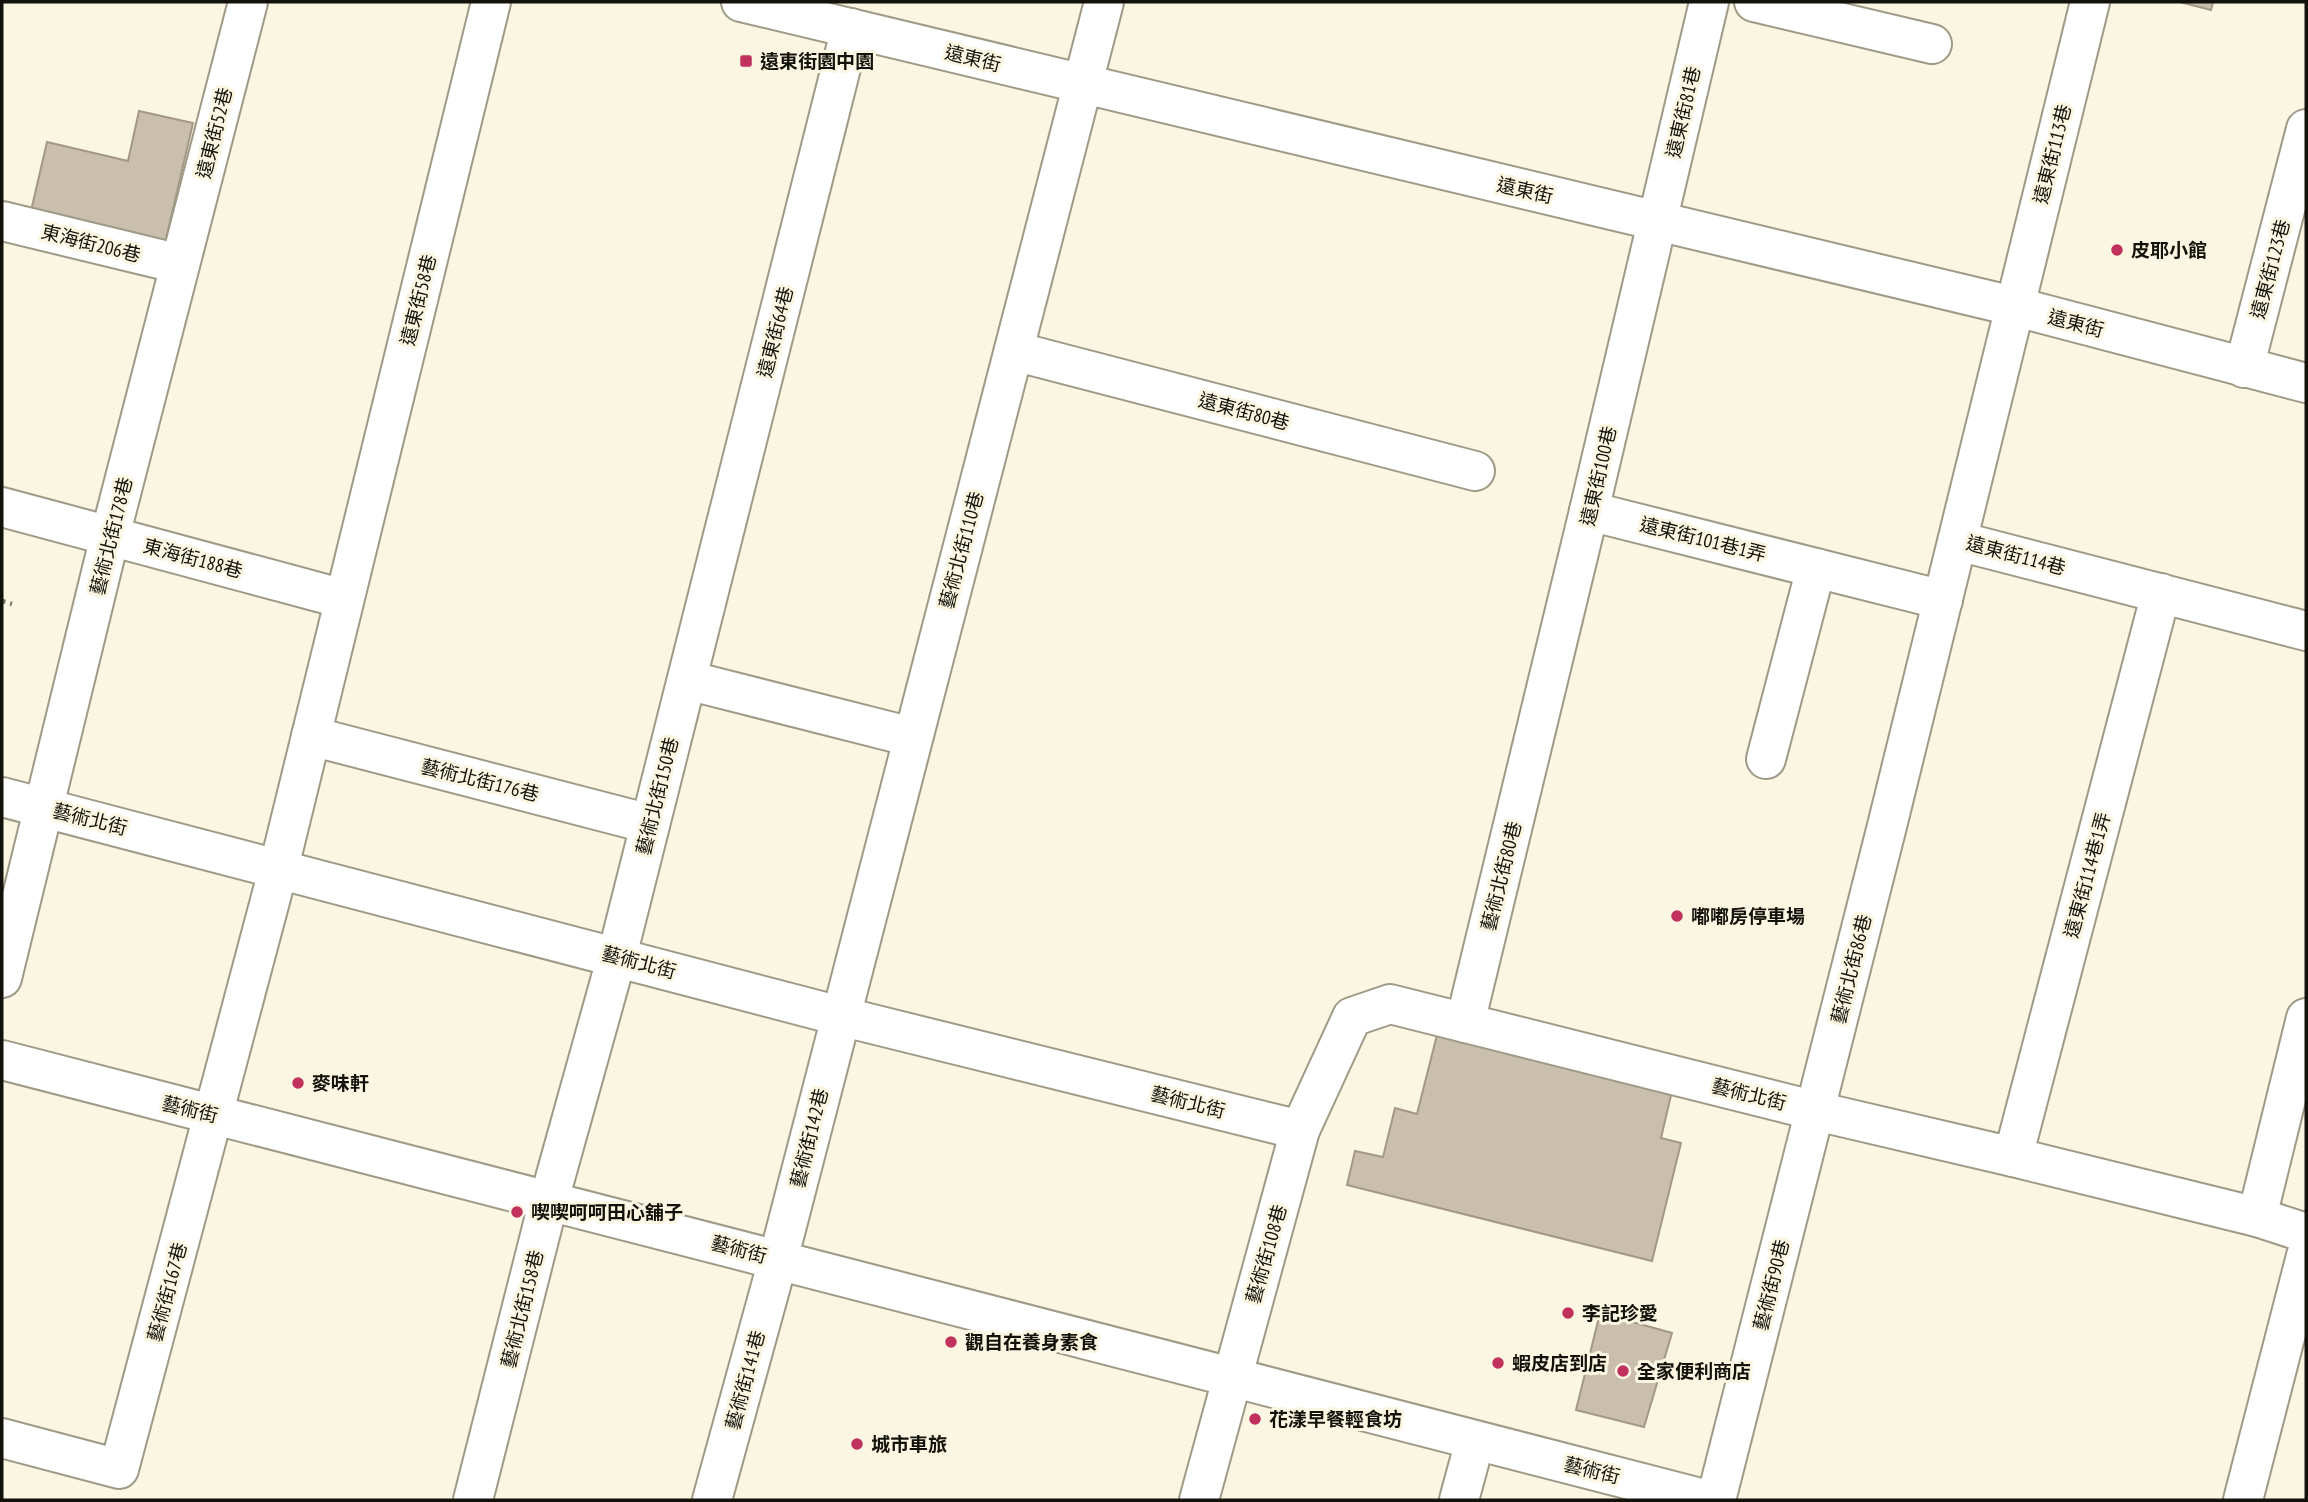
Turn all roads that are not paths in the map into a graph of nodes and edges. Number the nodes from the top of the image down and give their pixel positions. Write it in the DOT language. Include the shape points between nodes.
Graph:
graph roads {
  1 [pos="248,2"];
  2 [pos="491,2"];
  3 [pos="741,2"];
  4 [pos="1104,2"];
  5 [pos="1709,2"];
  6 [pos="1754,2"];
  7 [pos="2090,2"];
  8 [pos="1845,12"];
  9 [pos="852,28"];
  10 [pos="1932,44"];
  11 [pos="1084,84"];
  12 [pos="2306,130"];
  13 [pos="2,221"];
  14 [pos="1657,221"];
  15 [pos="180,264"];
  16 [pos="2013,306"];
  17 [pos="1014,351"];
  18 [pos="2244,368"];
  19 [pos="2306,383"];
  20 [pos="1475,471"];
  21 [pos="2,507"];
  22 [pos="1589,511"];
  23 [pos="110,536"];
  24 [pos="1958,541"];
  25 [pos="1816,568"];
  26 [pos="2161,593"];
  27 [pos="344,599"];
  28 [pos="1943,600"];
  29 [pos="2306,631"];
  30 [pos="698,636"];
  31 [pos="687,680"];
  32 [pos="1536,730"];
  33 [pos="311,736"];
  34 [pos="912,737"];
  35 [pos="1766,759"];
  36 [pos="2,797"];
  37 [pos="44,807"];
  38 [pos="650,824"];
  39 [pos="279,867"];
  40 [pos="617,957"];
  41 [pos="2,978"];
  42 [pos="841,1016"];
  43 [pos="2306,1018"];
  44 [pos="1465,1023"];
  45 [pos="2,1060"];
  46 [pos="1816,1111"];
  47 [pos="214,1115"];
  48 [pos="1300,1130"];
  49 [pos="2013,1157"];
  50 [pos="549,1200"];
  51 [pos="2257,1217"];
  52 [pos="2306,1233"];
  53 [pos="2306,1256"];
  54 [pos="778,1260"];
  55 [pos="1231,1378"];
  56 [pos="2,1438"];
  57 [pos="1475,1441"];
  58 [pos="473,1500"];
  59 [pos="712,1500"];
  60 [pos="1199,1500"];
  61 [pos="1459,1500"];
  62 [pos="1708,1500"];
  63 [pos="1716,1500"];
  64 [pos="2243,1500"];
  1 -- 15 [label="street, 遠東街52巷"];
  2 -- 27 [label="street, 遠東街58巷"];
  3 -- 9 [label="street, 遠東街"];
  4 -- 11 [label="street"];
  5 -- 14 [label="street, 遠東街81巷"];
  6 -- 8 [label="street"];
  7 -- 16 [label="street, 遠東街113巷"];
  8 -- 10 [label="street"];
  9 -- 11 [label="street, 遠東街"];
  9 -- 30 [label="street, 遠東街64巷"];
  11 -- 14 [label="street, 遠東街"];
  11 -- 17 [label="street, 藝術北街110巷"];
  12 -- 18 [label="street, 遠東街123巷"];
  13 -- 15 [label="street, 東海街206巷"];
  14 -- 16 [label="street, 遠東街"];
  14 -- 22 [label="street, 遠東街100巷"];
  15 -- 23 [label="street, 藝術北街178巷"];
  16 -- 18 [label="street, 遠東街"];
  16 -- 24 [label="street, 遠東街114巷"];
  17 -- 20 [label="street, 遠東街80巷"];
  17 -- 34 [label="street, 藝術北街110巷"];
  18 -- 19 [label="street, 遠東街"];
  21 -- 23 [label="street, 東海街188巷"];
  22 -- 25 [label="street, 遠東街101巷1弄"];
  22 -- 32 [label="street, 遠東街100巷"];
  23 -- 27 [label="street, 東海街188巷"];
  23 -- 37 [label="street, 藝術北街178巷"];
  24 -- 26 [label="street, 遠東街114巷"];
  24 -- 28 [label="street"];
  25 -- 28 [label="street, 遠東街101巷1弄"];
  25 -- 35 [label="street"];
  26 -- 29 [label="street, 遠東街114巷"];
  26 -- 49 [label="street, 遠東街114巷1弄"];
  27 -- 33 [label="street"];
  28 -- 46 [label="street, 藝術北街86巷"];
  30 -- 31 [label="street, 藝術北街150巷"];
  31 -- 34 [label="street"];
  31 -- 38 [label="street, 藝術北街150巷"];
  32 -- 44 [label="street, 藝術北街80巷"];
  33 -- 38 [label="street, 藝術北街176巷"];
  33 -- 39 [label="street"];
  34 -- 42 [label="street, 藝術北街110巷"];
  36 -- 37 [label="street, 藝術北街"];
  37 -- 39 [label="street, 藝術北街"];
  37 -- 41 [label="street, 藝術北街178巷"];
  38 -- 40 [label="street, 藝術北街150巷"];
  39 -- 40 [label="street, 藝術北街"];
  39 -- 47 [label="street, 藝術街167巷"];
  40 -- 42 [label="street, 藝術北街"];
  40 -- 50 [label="street, 藝術北街158巷"];
  42 -- 48 [label="street, 藝術北街"];
  42 -- 54 [label="street, 藝術街142巷"];
  43 -- 51 [label="street"];
  44 -- 46 [label="street, 藝術北街"];
  44 -- 48 [label="street, 藝術北街" via="1390,1004 1352,1017"];
  45 -- 47 [label="street, 藝術街"];
  46 -- 49 [label="street, 藝術北街"];
  46 -- 63 [label="street, 藝術街90巷"];
  47 -- 50 [label="street, 藝術街"];
  47 -- 56 [label="street, 藝術街167巷" via="119,1469"];
  48 -- 55 [label="street, 藝術街108巷"];
  49 -- 51 [label="street, 藝術北街"];
  50 -- 54 [label="street, 藝術街"];
  50 -- 58 [label="street, 藝術北街158巷"];
  51 -- 52 [label="street, 藝術北街"];
  53 -- 64 [label="street"];
  54 -- 55 [label="street, 藝術街"];
  54 -- 59 [label="street, 藝術街141巷"];
  55 -- 57 [label="street, 藝術街"];
  55 -- 60 [label="street, 藝術街108巷"];
  57 -- 61 [label="street"];
  57 -- 62 [label="street, 藝術街"];
}
